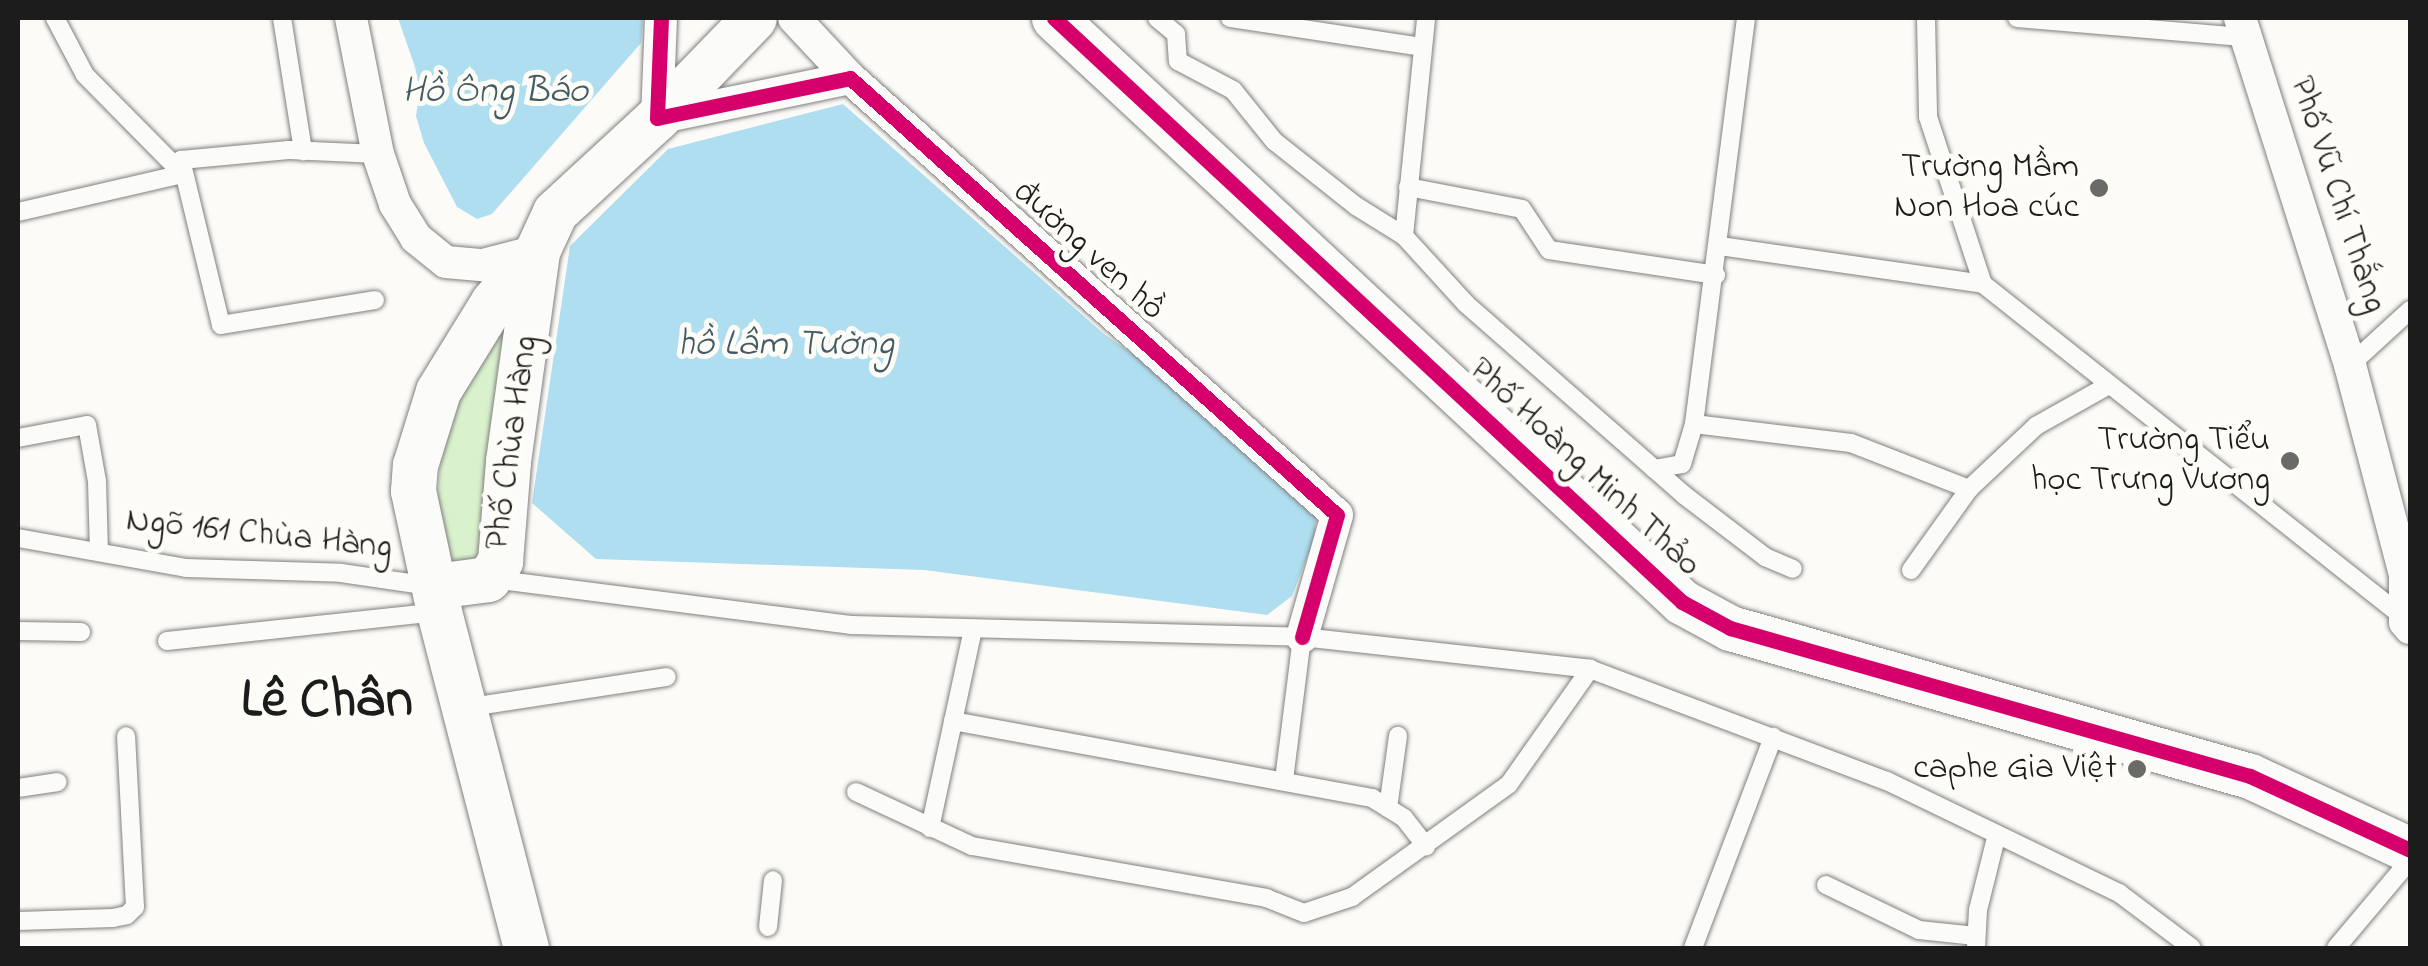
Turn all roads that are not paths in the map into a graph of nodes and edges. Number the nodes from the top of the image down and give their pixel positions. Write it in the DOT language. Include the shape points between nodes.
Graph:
graph roads {
  1 [pos="55,18"];
  2 [pos="282,18"];
  3 [pos="351,18"];
  4 [pos="661,18"];
  5 [pos="754,18"];
  6 [pos="794,18"];
  7 [pos="1054,18"];
  8 [pos="1156,18"];
  9 [pos="1230,18"];
  10 [pos="1426,18"];
  11 [pos="1746,18"];
  12 [pos="1926,18"];
  13 [pos="2017,18"];
  14 [pos="2243,28"];
  15 [pos="1422,47"];
  16 [pos="850,78"];
  17 [pos="657,118"];
  18 [pos="303,151"];
  19 [pos="378,154"];
  20 [pos="183,174"];
  21 [pos="1408,187"];
  22 [pos="18,212"];
  23 [pos="1404,236"];
  24 [pos="1720,246"];
  25 [pos="537,252"];
  26 [pos="1716,275"];
  27 [pos="1983,284"];
  28 [pos="375,300"];
  29 [pos="2410,310"];
  30 [pos="2350,365"];
  31 [pos="2107,386"];
  32 [pos="1694,424"];
  33 [pos="18,438"];
  34 [pos="1654,469"];
  35 [pos="1969,489"];
  36 [pos="18,538"];
  37 [pos="100,552"];
  38 [pos="1794,568"];
  39 [pos="1911,570"];
  40 [pos="488,579"];
  41 [pos="437,599"];
  42 [pos="2409,621"];
  43 [pos="974,629"];
  44 [pos="18,631"];
  45 [pos="81,632"];
  46 [pos="1302,637"];
  47 [pos="168,641"];
  48 [pos="1590,669"];
  49 [pos="667,677"];
  50 [pos="464,708"];
  51 [pos="953,721"];
  52 [pos="126,736"];
  53 [pos="1398,736"];
  54 [pos="1773,737"];
  55 [pos="1284,780"];
  56 [pos="58,782"];
  57 [pos="18,788"];
  58 [pos="856,792"];
  59 [pos="1388,808"];
  60 [pos="930,828"];
  61 [pos="1997,834"];
  62 [pos="1426,846"];
  63 [pos="2410,850"];
  64 [pos="2410,860"];
  65 [pos="773,880"];
  66 [pos="1826,885"];
  67 [pos="18,921"];
  68 [pos="768,927"];
  69 [pos="1976,942"];
  70 [pos="526,948"];
  71 [pos="1693,948"];
  72 [pos="2192,948"];
  73 [pos="2336,948"];
  1 -- 20 [label="lane" via="85,75"];
  2 -- 18 [label="lane"];
  3 -- 19 [label="street"];
  4 -- 17 [label="street"];
  5 -- 17 [label="street, Phố Chùa Hàng"];
  6 -- 16 [label="street"];
  7 -- 63 [label="street, Phố Hoàng Minh Thảo" via="1682,602 1730,628 2250,776"];
  8 -- 23 [label="lane" via="1176,34 1178,60 1233,90 1274,141"];
  9 -- 15 [label="lane"];
  10 -- 15 [label="lane"];
  11 -- 24 [label="lane"];
  12 -- 27 [label="lane" via="1928,117"];
  13 -- 14 [label="lane"];
  14 -- 30 [label="street, Phố Vũ Chí Thắng"];
  15 -- 21 [label="lane"];
  16 -- 17 [label="street"];
  16 -- 46 [label="street, đường ven hồ" via="1337,515"];
  17 -- 25 [label="street, Phố Chùa Hàng" via="555,212"];
  18 -- 19 [label="lane"];
  18 -- 20 [label="lane" via="181,160"];
  19 -- 25 [label="street" via="395,204 416,238 446,262 482,265"];
  20 -- 22 [label="lane"];
  20 -- 28 [label="lane" via="221,326"];
  21 -- 23 [label="lane"];
  21 -- 26 [label="lane" via="1522,209 1549,250"];
  23 -- 34 [label="lane" via="1466,304"];
  24 -- 26 [label="lane"];
  24 -- 27 [label="lane"];
  25 -- 40 [label="street, Phố Chùa Hàng" via="500,561"];
  25 -- 41 [label="street, Phố Chùa Hàng" via="492,302 438,391 415,465 412,491"];
  26 -- 32 [label="lane"];
  27 -- 31 [label="lane"];
  29 -- 30 [label="lane"];
  30 -- 42 [label="street, Phố Vũ Chí Thắng" via="2405,574"];
  31 -- 35 [label="lane" via="2036,426"];
  31 -- 42 [label="lane"];
  32 -- 34 [label="lane" via="1682,464"];
  32 -- 35 [label="lane" via="1851,443"];
  33 -- 37 [label="lane" via="87,426"];
  34 -- 38 [label="lane" via="1746,544"];
  35 -- 39 [label="lane"];
  36 -- 37 [label="lane, Ngõ 161 Chùa Hàng"];
  37 -- 41 [label="lane, Ngõ 161 Chùa Hàng" via="186,568 341,574"];
  40 -- 41 [label="street, Phố Chùa Hàng"];
  40 -- 43 [label="lane" via="851,625"];
  41 -- 47 [label="lane"];
  41 -- 50 [label="street, Phố Chùa Hàng"];
  43 -- 46 [label="lane"];
  43 -- 51 [label="lane"];
  44 -- 45 [label="lane"];
  46 -- 48 [label="lane"];
  46 -- 55 [label="lane"];
  48 -- 54 [label="lane"];
  48 -- 62 [label="lane" via="1509,784"];
  49 -- 50 [label="lane"];
  50 -- 70 [label="street, Phố Chùa Hàng"];
  51 -- 55 [label="lane"];
  51 -- 60 [label="lane"];
  52 -- 67 [label="lane" via="135,907 114,918"];
  53 -- 59 [label="lane"];
  54 -- 61 [label="lane" via="1888,781"];
  54 -- 71 [label="lane"];
  55 -- 59 [label="lane" via="1372,798"];
  56 -- 57 [label="lane"];
  58 -- 60 [label="lane"];
  59 -- 62 [label="lane"];
  60 -- 62 [label="lane" via="972,846 1266,898 1304,913 1352,897"];
  61 -- 69 [label="lane"];
  61 -- 72 [label="lane" via="2118,893"];
  64 -- 73 [label="lane"];
  65 -- 68 [label="lane"];
  66 -- 69 [label="lane" via="1919,930"];
}
